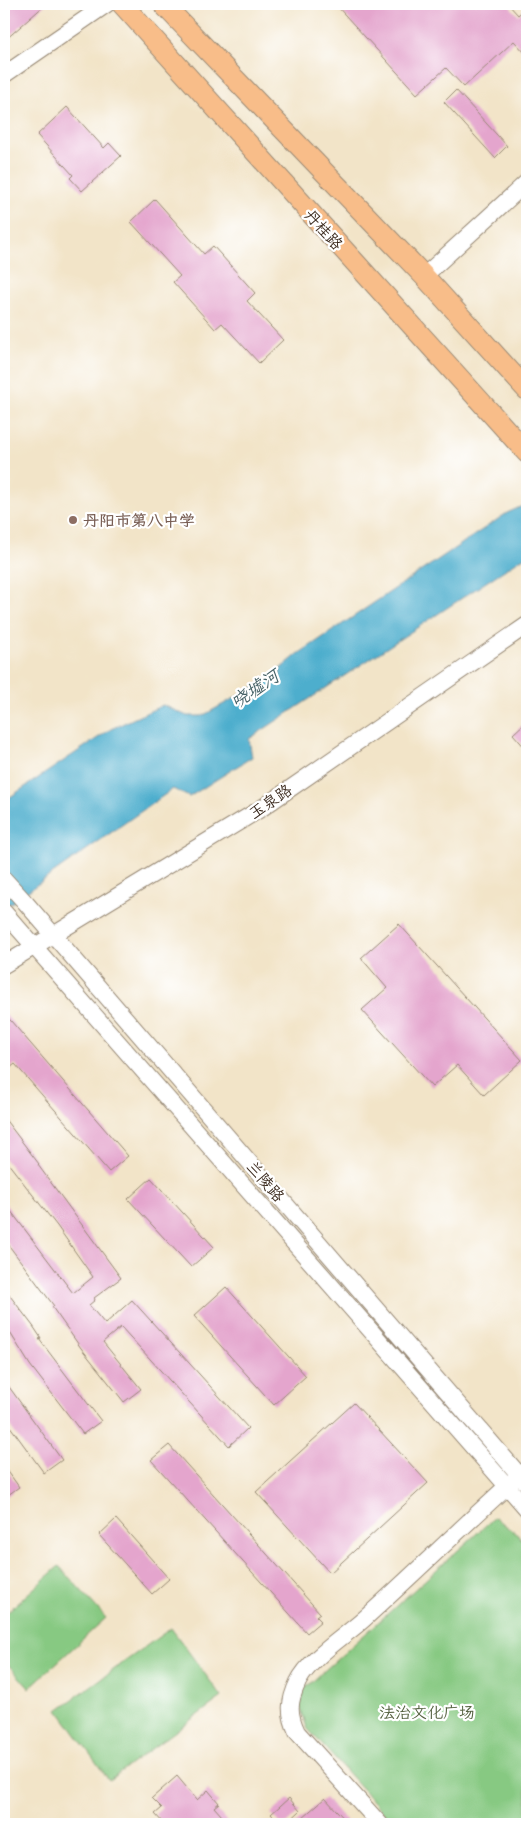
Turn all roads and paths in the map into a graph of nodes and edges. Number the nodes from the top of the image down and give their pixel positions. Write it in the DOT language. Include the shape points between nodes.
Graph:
graph roads {
  1 [pos="107,4"];
  2 [pos="122,4"];
  3 [pos="163,4"];
  4 [pos="4,74"];
  5 [pos="527,182"];
  6 [pos="424,276"];
  7 [pos="527,390"];
  8 [pos="527,453"];
  9 [pos="527,625"];
  10 [pos="4,879"];
  11 [pos="7,915"];
  12 [pos="53,935"];
  13 [pos="34,946"];
  14 [pos="4,965"];
  15 [pos="525,1476"];
  16 [pos="507,1486"];
  17 [pos="527,1509"];
  18 [pos="380,1824"];
  1 -- 4 [label="street"];
  2 -- 8 [label="main road, 丹桂路"];
  3 -- 6 [label="main road"];
  5 -- 6 [label="street"];
  6 -- 7 [label="main road"];
  9 -- 12 [label="street, 玉泉路" via="262,808"];
  10 -- 12 [label="street, 兰陵路"];
  11 -- 13 [label="street, 兰陵路"];
  12 -- 13 [label="street, 玉泉路"];
  12 -- 15 [label="street, 兰陵路"];
  13 -- 14 [label="street, 玉泉路"];
  13 -- 16 [label="street, 兰陵路"];
  15 -- 16 [label="street"];
  16 -- 17 [label="street, 兰陵路"];
  16 -- 18 [label="street" via="313,1663 299,1680 291,1700 290,1718 297,1732"];
}
